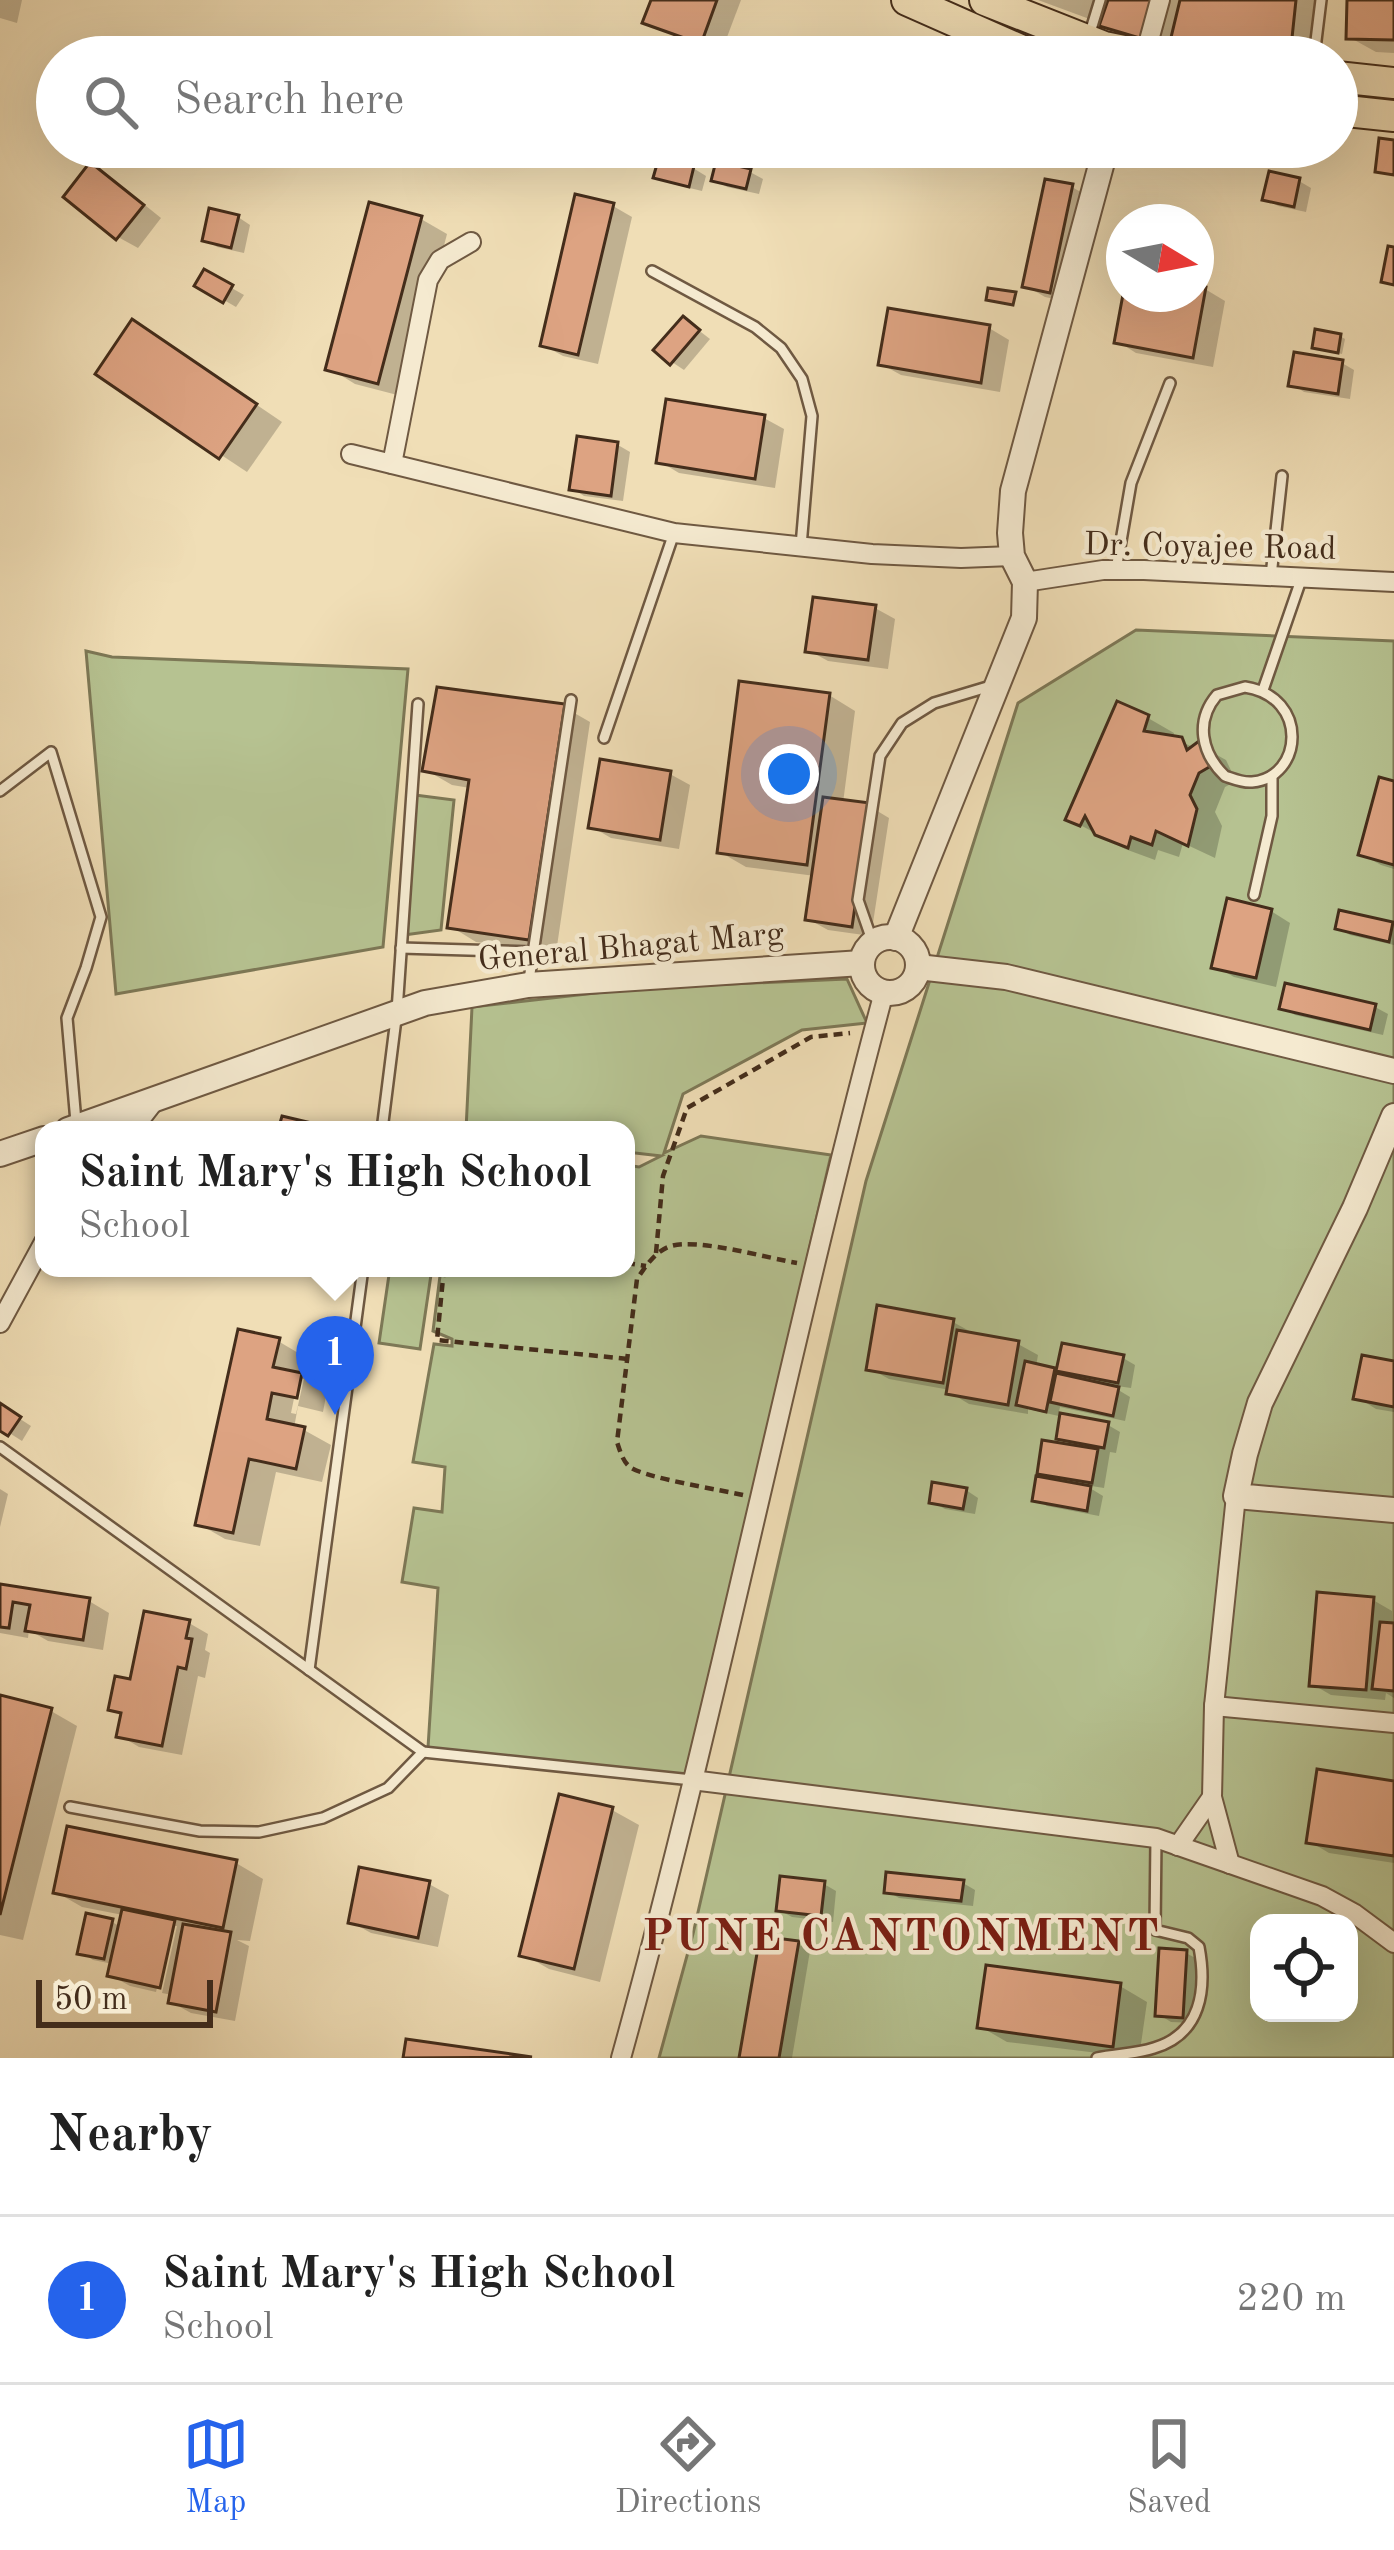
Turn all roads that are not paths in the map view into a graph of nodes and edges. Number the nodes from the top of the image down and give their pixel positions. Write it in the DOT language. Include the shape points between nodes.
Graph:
graph roads {
  1 [pos="907,0"];
  2 [pos="985,0"];
  3 [pos="1100,0"];
  4 [pos="1160,0"];
  5 [pos="1321,0"];
  6 [pos="988,36"];
  7 [pos="1075,36"];
  8 [pos="1089,36"];
  9 [pos="1153,36"];
  10 [pos="1317,36"];
  11 [pos="1358,79"];
  12 [pos="1394,83"];
  13 [pos="1358,112"];
  14 [pos="1394,116"];
  15 [pos="1100,168"];
  16 [pos="471,242"];
  17 [pos="652,271"];
  18 [pos="1170,383"];
  19 [pos="351,454"];
  20 [pos="392,464"];
  21 [pos="1282,476"];
  22 [pos="674,533"];
  23 [pos="801,546"];
  24 [pos="1012,556"];
  25 [pos="1116,570"];
  26 [pos="1270,576"];
  27 [pos="1302,578"];
  28 [pos="1025,582"];
  29 [pos="1394,582"];
  30 [pos="999,684"];
  31 [pos="1263,690"];
  32 [pos="571,700"];
  33 [pos="418,704"];
  34 [pos="604,738"];
  35 [pos="1272,776"];
  36 [pos="0,790"];
  37 [pos="1254,895"];
  38 [pos="401,948"];
  39 [pos="877,948"];
  40 [pos="532,952"];
  41 [pos="918,967"];
  42 [pos="528,985"];
  43 [pos="884,992"];
  44 [pos="398,1012"];
  45 [pos="1394,1072"];
  46 [pos="156,1099"];
  47 [pos="1394,1116"];
  48 [pos="72,1121"];
  49 [pos="94,1121"];
  50 [pos="139,1121"];
  51 [pos="383,1121"];
  52 [pos="35,1141"];
  53 [pos="0,1154"];
  54 [pos="35,1259"];
  55 [pos="362,1277"];
  56 [pos="0,1323"];
  57 [pos="0,1447"];
  58 [pos="1236,1496"];
  59 [pos="1394,1510"];
  60 [pos="309,1670"];
  61 [pos="1214,1706"];
  62 [pos="1394,1723"];
  63 [pos="423,1752"];
  64 [pos="692,1780"];
  65 [pos="1212,1797"];
  66 [pos="70,1807"];
  67 [pos="1156,1838"];
  68 [pos="1178,1846"];
  69 [pos="1230,1864"];
  70 [pos="1394,1943"];
  71 [pos="621,2058"];
  72 [pos="1097,2058"];
  1 -- 6 [label="main road"];
  2 -- 7 [label="main road"];
  3 -- 8 [label="lane"];
  4 -- 9 [label="street"];
  5 -- 10 [label="lane"];
  11 -- 12 [label="main road"];
  13 -- 14 [label="main road"];
  15 -- 24 [label="street" via="1013,491"];
  16 -- 20 [label="street" via="440,260 428,280"];
  17 -- 23 [label="lane" via="755,327 802,379 812,416"];
  18 -- 25 [label="lane" via="1131,483"];
  19 -- 20 [label="street"];
  20 -- 22 [label="street"];
  21 -- 26 [label="lane"];
  22 -- 23 [label="street"];
  22 -- 34 [label="lane"];
  23 -- 24 [label="street"];
  24 -- 28 [label="street"];
  25 -- 26 [label="street, Dr. Coyajee Road"];
  25 -- 28 [label="street, Dr. Coyajee Road"];
  26 -- 27 [label="street, Dr. Coyajee Road"];
  27 -- 29 [label="street, Dr. Coyajee Road"];
  27 -- 31 [label="lane"];
  28 -- 30 [label="street" via="1024,618"];
  30 -- 39 [label="street"];
  30 -- 39 [label="lane" via="934,703 902,723 880,756 858,900"];
  31 -- 35 [label="lane" via="1292,727 1288,755"];
  31 -- 35 [label="lane" via="1216,695 1203,734 1225,776"];
  32 -- 40 [label="lane"];
  33 -- 38 [label="lane"];
  35 -- 37 [label="lane"];
  36 -- 48 [label="lane" via="51,752 101,917 67,1018"];
  38 -- 40 [label="lane"];
  38 -- 44 [label="lane"];
  39 -- 41 [label="street" via="910,945"];
  39 -- 42 [label="street, General Bhagat Marg"];
  39 -- 43 [label="street" via="866,979"];
  40 -- 42 [label="lane"];
  41 -- 43 [label="street" via="907,987"];
  41 -- 45 [label="street" via="1006,977"];
  42 -- 44 [label="street, General Bhagat Marg"];
  43 -- 64 [label="street"];
  44 -- 46 [label="street, General Bhagat Marg"];
  44 -- 51 [label="lane"];
  46 -- 49 [label="street, General Bhagat Marg"];
  46 -- 50 [label="street"];
  47 -- 58 [label="street" via="1260,1403"];
  52 -- 53 [label="street"];
  54 -- 56 [label="street"];
  55 -- 60 [label="lane"];
  57 -- 60 [label="lane"];
  58 -- 59 [label="street"];
  58 -- 61 [label="street"];
  60 -- 63 [label="lane"];
  61 -- 62 [label="street"];
  61 -- 65 [label="street"];
  63 -- 64 [label="lane"];
  63 -- 66 [label="lane" via="388,1788 323,1818 260,1832 200,1831"];
  64 -- 67 [label="street"];
  64 -- 71 [label="street"];
  65 -- 68 [label="street"];
  65 -- 69 [label="street"];
  67 -- 68 [label="street"];
  67 -- 72 [label="lane" via="1154,1930 1199,1947 1202,1998 1192,2025 1176,2039"];
  68 -- 69 [label="street"];
  69 -- 70 [label="street" via="1322,1896"];
}
